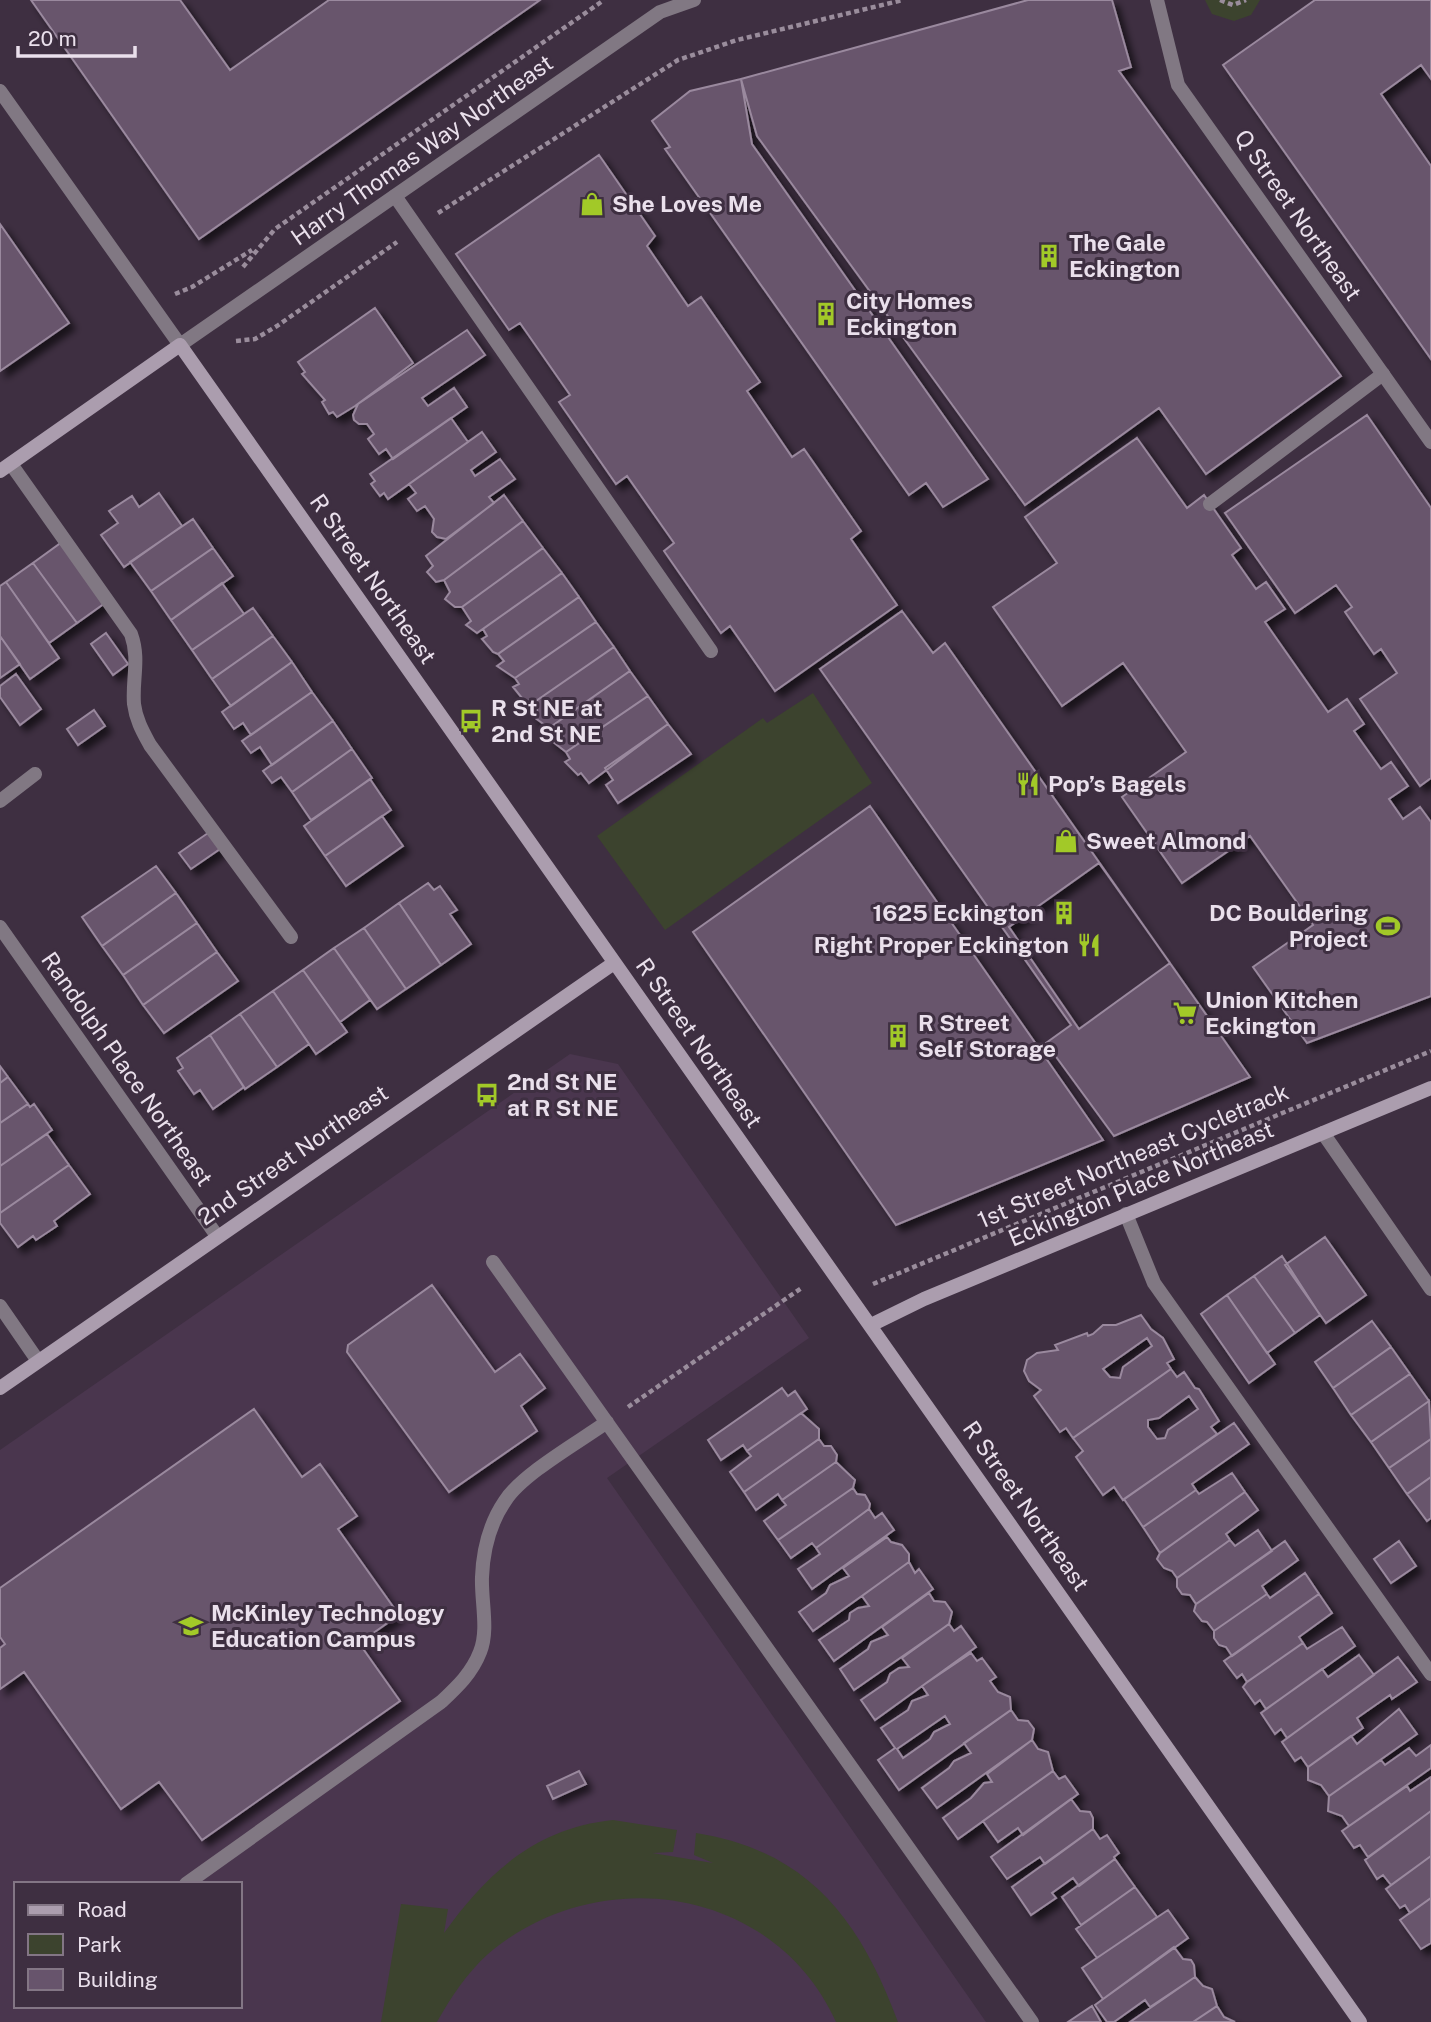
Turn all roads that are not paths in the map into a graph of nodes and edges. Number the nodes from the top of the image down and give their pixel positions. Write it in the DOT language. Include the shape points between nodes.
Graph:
graph roads {
  1 [pos="694,0"];
  2 [pos="1157,0"];
  3 [pos="0,91"];
  4 [pos="396,196"];
  5 [pos="180,345"];
  6 [pos="1382,374"];
  7 [pos="1431,442"];
  8 [pos="6,468"];
  9 [pos="1210,504"];
  10 [pos="711,651"];
  11 [pos="35,774"];
  12 [pos="0,801"];
  13 [pos="0,927"];
  14 [pos="291,937"];
  15 [pos="614,963"];
  16 [pos="1431,1088"];
  17 [pos="1323,1133"];
  18 [pos="1126,1214"];
  19 [pos="217,1236"];
  20 [pos="493,1262"];
  21 [pos="1431,1289"];
  22 [pos="0,1306"];
  23 [pos="871,1325"];
  24 [pos="38,1362"];
  25 [pos="0,1388"];
  26 [pos="607,1422"];
  27 [pos="1431,1674"];
  28 [pos="189,1882"];
  29 [pos="1032,2022"];
  30 [pos="1360,2022"];
  1 -- 4 [label="street, Harry Thomas Way Northeast" via="660,12"];
  2 -- 6 [label="street, Q Street Northeast" via="1178,85"];
  3 -- 5 [label="street, R Street Northeast"];
  4 -- 5 [label="street, Harry Thomas Way Northeast"];
  4 -- 10 [label="street"];
  5 -- 8 [label="street"];
  5 -- 15 [label="street, R Street Northeast"];
  6 -- 7 [label="street, Q Street Northeast"];
  6 -- 9 [label="street"];
  8 -- 14 [label="street" via="131,634 138,662 134,703 150,745"];
  11 -- 12 [label="street"];
  13 -- 19 [label="street, Randolph Place Northeast"];
  15 -- 19 [label="street, 2nd Street Northeast"];
  15 -- 23 [label="street, R Street Northeast"];
  16 -- 17 [label="street, Eckington Place Northeast"];
  17 -- 18 [label="street, Eckington Place Northeast"];
  17 -- 21 [label="street"];
  18 -- 23 [label="street, Eckington Place Northeast"];
  18 -- 27 [label="street" via="1154,1283"];
  19 -- 24 [label="street, 2nd Street Northeast"];
  20 -- 26 [label="street"];
  22 -- 24 [label="street"];
  23 -- 30 [label="street, R Street Northeast"];
  24 -- 25 [label="street, 2nd Street Northeast"];
  26 -- 28 [label="street" via="505,1500 487,1539 482,1650 466,1678 441,1702"];
  26 -- 29 [label="street"];
}
